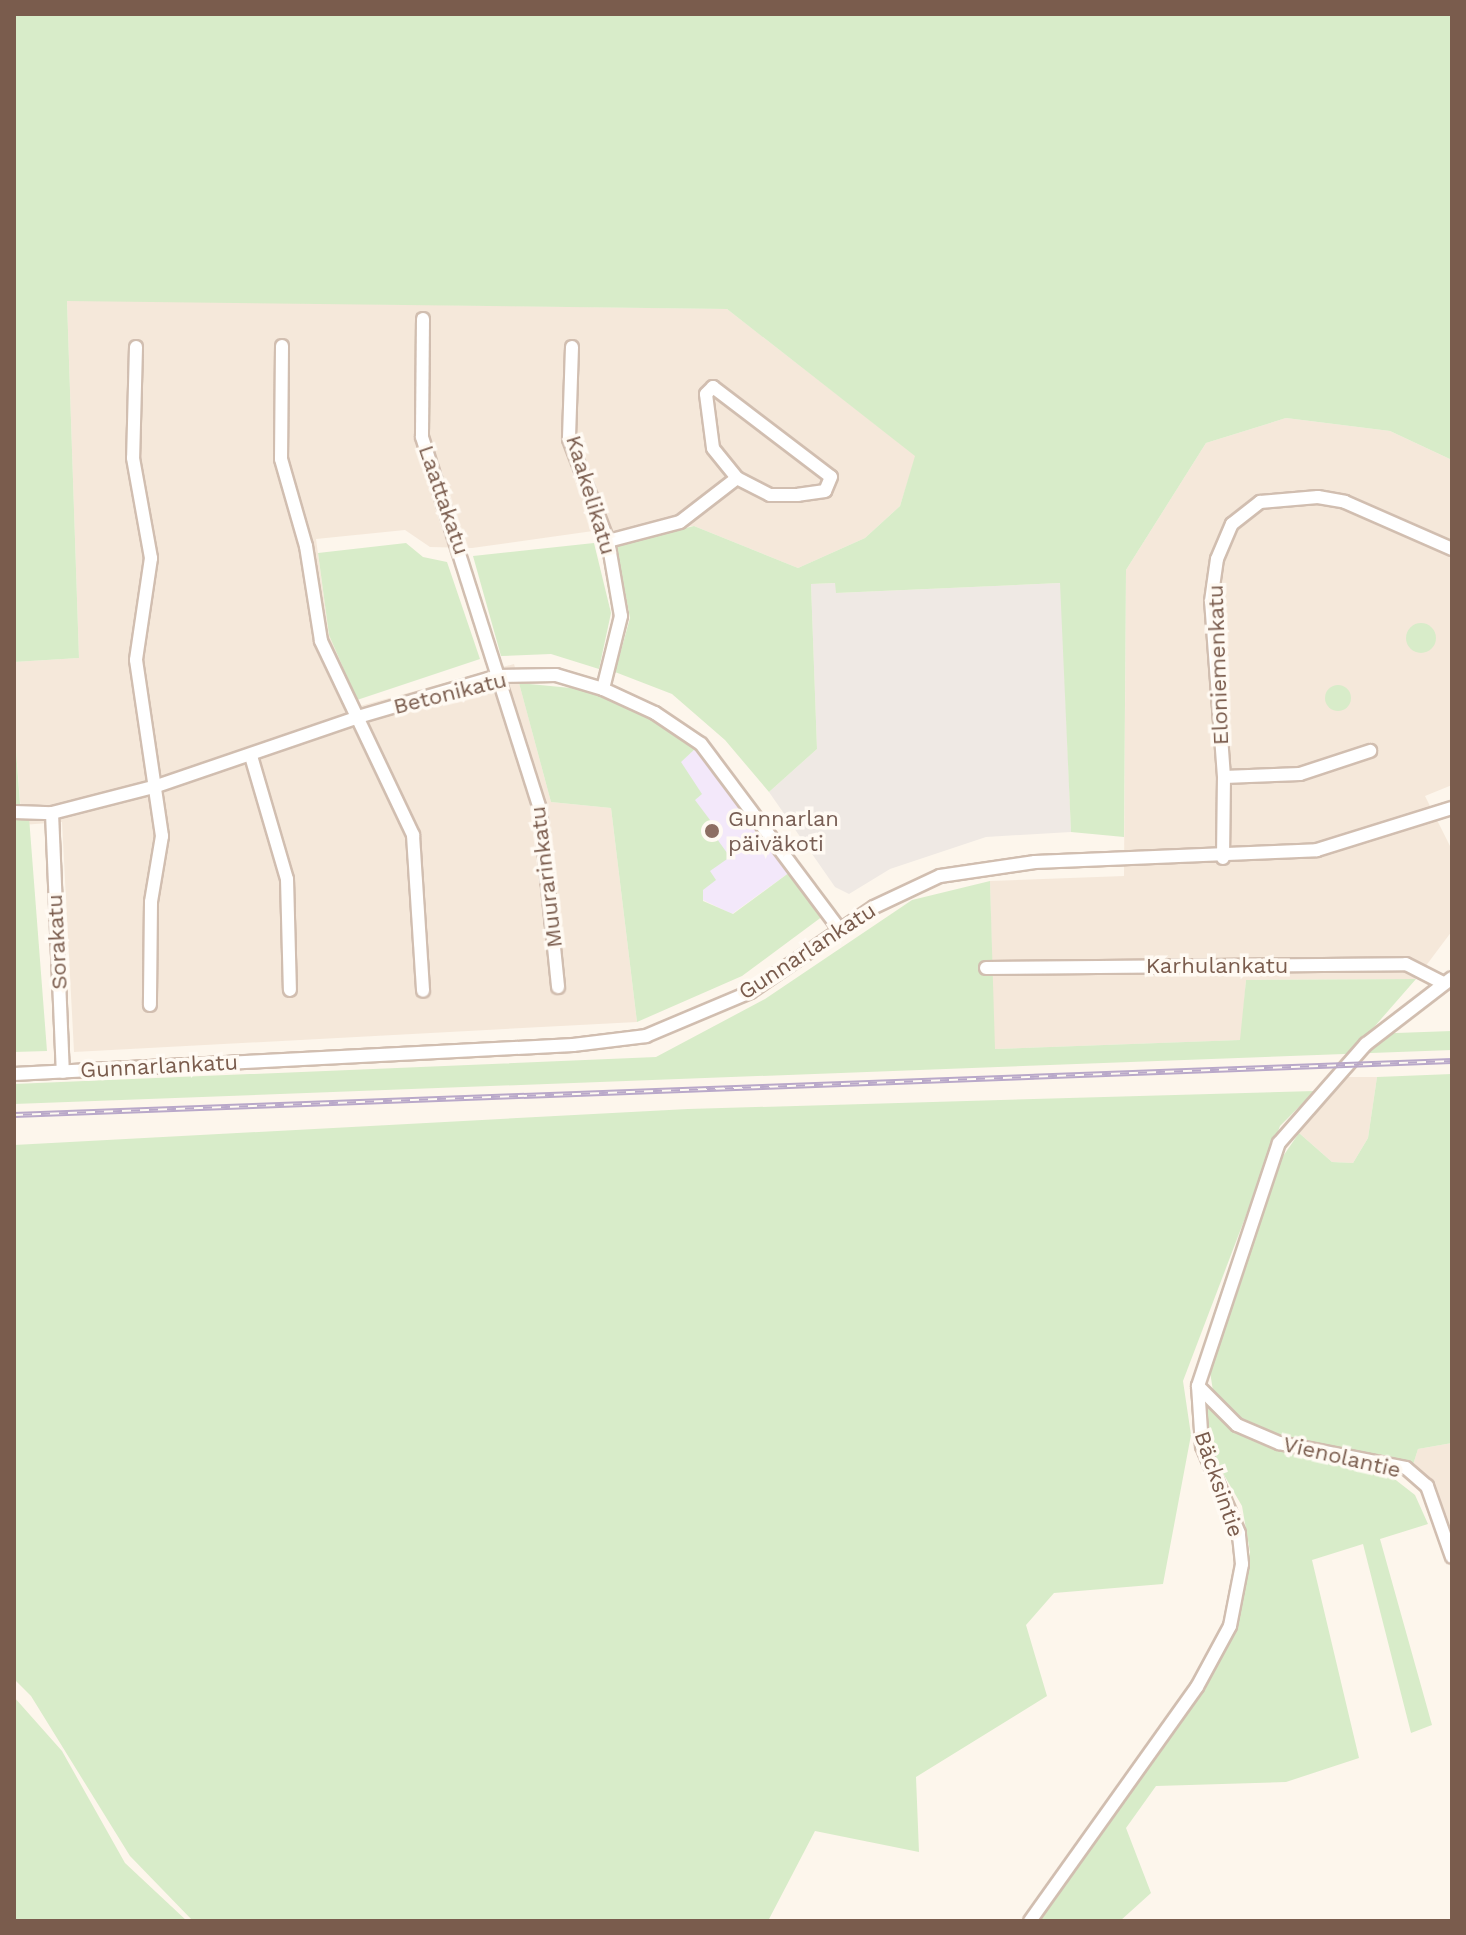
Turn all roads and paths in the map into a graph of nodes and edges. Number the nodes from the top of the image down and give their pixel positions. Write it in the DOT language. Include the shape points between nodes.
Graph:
graph roads {
  1 [pos="423,319"];
  2 [pos="282,346"];
  3 [pos="136,347"];
  4 [pos="572,347"];
  5 [pos="737,478"];
  6 [pos="608,541"];
  7 [pos="1452,549"];
  8 [pos="498,676"];
  9 [pos="603,689"];
  10 [pos="358,717"];
  11 [pos="1370,751"];
  12 [pos="251,756"];
  13 [pos="1224,777"];
  14 [pos="157,786"];
  15 [pos="1452,808"];
  16 [pos="14,812"];
  17 [pos="52,813"];
  18 [pos="1223,858"];
  19 [pos="840,930"];
  20 [pos="986,968"];
  21 [pos="1448,980"];
  22 [pos="558,987"];
  23 [pos="290,990"];
  24 [pos="423,991"];
  25 [pos="150,1005"];
  26 [pos="63,1072"];
  27 [pos="14,1074"];
  28 [pos="1198,1386"];
  29 [pos="1452,1557"];
  30 [pos="1030,1921"];
  1 -- 8 [label="street, Laattakatu" via="422,437"];
  2 -- 10 [label="street" via="281,459 306,546 321,641"];
  3 -- 14 [label="street" via="133,458 151,558 136,660"];
  4 -- 6 [label="street, Kaakelikatu" via="569,439"];
  5 -- 5 [label="street" via="713,448 706,394 713,387 831,477 825,491 798,495 770,495"];
  5 -- 6 [label="street" via="680,522"];
  6 -- 9 [label="street, Kaakelikatu" via="621,616"];
  7 -- 13 [label="street, Eloniemenkatu" via="1357,507 1318,497 1278,497 1243,512 1223,540 1211,601"];
  8 -- 9 [label="street, Betonikatu" via="556,675"];
  8 -- 10 [label="street, Betonikatu"];
  8 -- 22 [label="street, Muurarinkatu" via="540,809"];
  9 -- 19 [label="street, Betonikatu" via="655,713 701,744"];
  10 -- 12 [label="street, Betonikatu"];
  10 -- 24 [label="street" via="413,835"];
  11 -- 13 [label="street" via="1300,774"];
  12 -- 14 [label="street, Betonikatu"];
  12 -- 23 [label="street" via="287,879"];
  13 -- 18 [label="street, Eloniemenkatu"];
  14 -- 17 [label="street, Betonikatu"];
  14 -- 25 [label="street" via="162,836 151,902"];
  15 -- 18 [label="street, Gunnarlankatu" via="1317,850"];
  16 -- 17 [label="street, Betonikatu"];
  17 -- 26 [label="street, Sorakatu"];
  18 -- 19 [label="street, Gunnarlankatu" via="1035,862 953,872 894,895"];
  19 -- 26 [label="street, Gunnarlankatu" via="750,992 637,1038"];
  20 -- 21 [label="street, Karhulankatu" via="1406,964"];
  21 -- 28 [label="street, Bäcksintie" via="1344,1065 1279,1143"];
  26 -- 27 [label="street, Gunnarlankatu"];
  28 -- 29 [label="street, Vienolantie" via="1237,1425 1279,1443 1406,1468 1427,1486"];
  28 -- 30 [label="street, Bäcksintie" via="1202,1446 1239,1533 1242,1564 1230,1626 1197,1687"];
}
